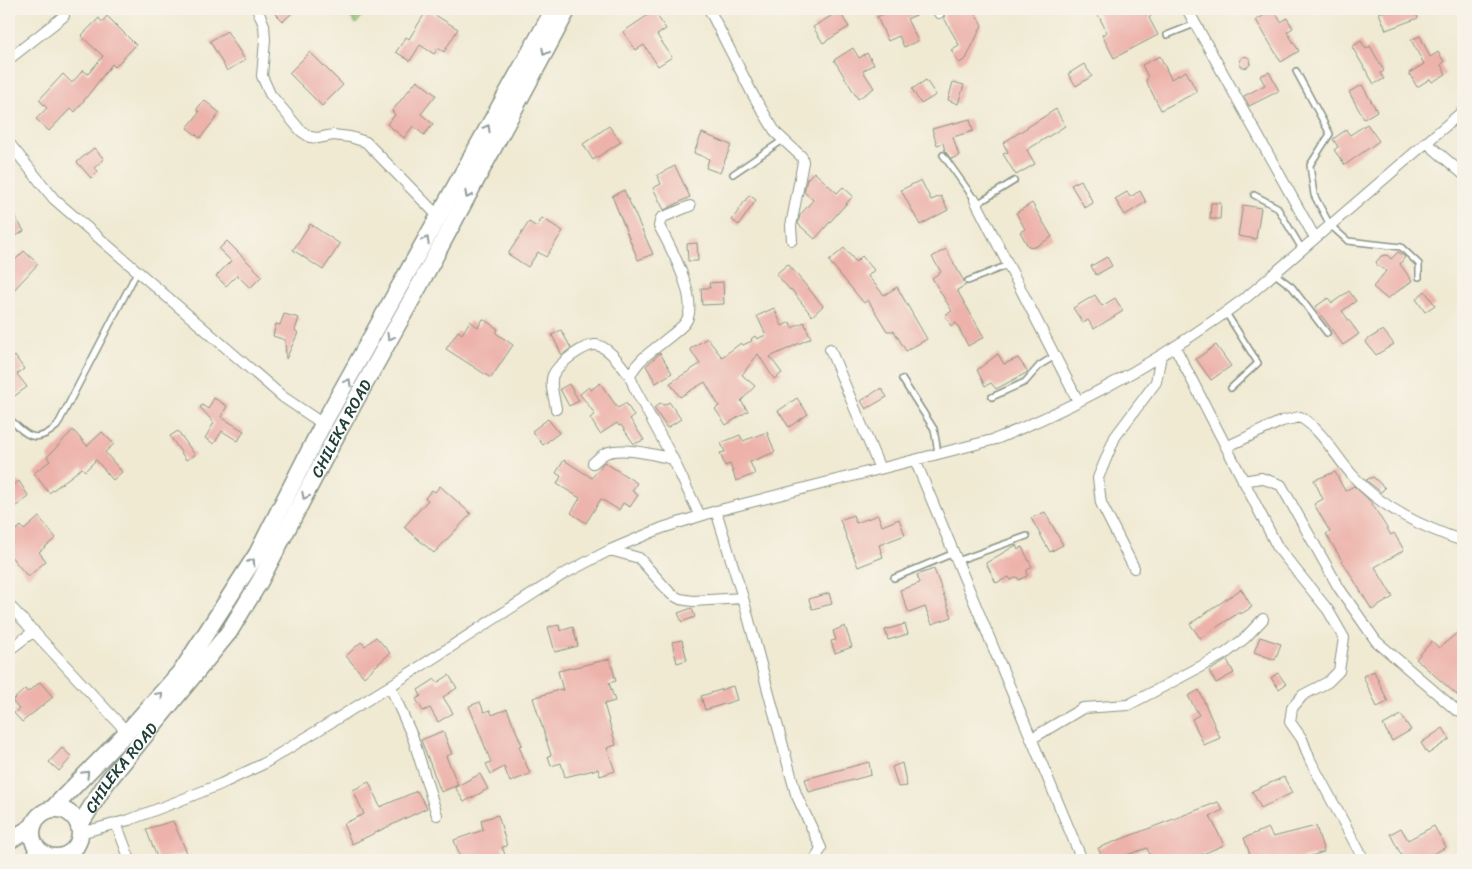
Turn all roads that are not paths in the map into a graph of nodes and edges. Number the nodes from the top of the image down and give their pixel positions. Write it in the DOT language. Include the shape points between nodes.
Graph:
graph roads {
  1 [pos="257,9"];
  2 [pos="554,9"];
  3 [pos="568,9"];
  4 [pos="709,9"];
  5 [pos="1187,9"];
  6 [pos="64,16"];
  7 [pos="1196,24"];
  8 [pos="1167,35"];
  9 [pos="9,59"];
  10 [pos="1296,71"];
  11 [pos="1463,111"];
  12 [pos="783,139"];
  13 [pos="1426,142"];
  14 [pos="9,143"];
  15 [pos="943,155"];
  16 [pos="733,174"];
  17 [pos="1463,174"];
  18 [pos="1014,181"];
  19 [pos="1254,195"];
  20 [pos="976,202"];
  21 [pos="690,206"];
  22 [pos="439,217"];
  23 [pos="1330,226"];
  24 [pos="1316,238"];
  25 [pos="792,240"];
  26 [pos="1302,249"];
  27 [pos="1008,265"];
  28 [pos="137,272"];
  29 [pos="1274,273"];
  30 [pos="1419,277"];
  31 [pos="968,281"];
  32 [pos="1226,313"];
  33 [pos="1327,333"];
  34 [pos="1175,346"];
  35 [pos="830,349"];
  36 [pos="1161,355"];
  37 [pos="1055,356"];
  38 [pos="630,376"];
  39 [pos="902,379"];
  40 [pos="1231,388"];
  41 [pos="992,397"];
  42 [pos="1078,401"];
  43 [pos="556,409"];
  44 [pos="9,418"];
  45 [pos="323,424"];
  46 [pos="338,432"];
  47 [pos="1226,447"];
  48 [pos="938,454"];
  49 [pos="673,459"];
  50 [pos="914,460"];
  51 [pos="593,463"];
  52 [pos="880,469"];
  53 [pos="1243,481"];
  54 [pos="716,511"];
  55 [pos="700,516"];
  56 [pos="1027,536"];
  57 [pos="1463,541"];
  58 [pos="610,550"];
  59 [pos="955,557"];
  60 [pos="1134,568"];
  61 [pos="894,578"];
  62 [pos="743,598"];
  63 [pos="9,605"];
  64 [pos="1262,619"];
  65 [pos="34,631"];
  66 [pos="9,650"];
  67 [pos="390,686"];
  68 [pos="1463,710"];
  69 [pos="127,732"];
  70 [pos="1031,739"];
  71 [pos="52,809"];
  72 [pos="436,816"];
  73 [pos="116,823"];
  74 [pos="33,826"];
  75 [pos="79,829"];
  76 [pos="9,841"];
  77 [pos="46,858"];
  78 [pos="130,860"];
  79 [pos="815,860"];
  80 [pos="1082,860"];
  81 [pos="1363,860"];
  1 -- 22 [label="street" via="264,25 262,76 301,131 310,137 333,135 366,142"];
  22 -- 2 [label="highway, CHILEKA ROAD, one-way"];
  3 -- 46 [label="highway, CHILEKA ROAD, one-way"];
  4 -- 12 [label="street" via="753,95"];
  5 -- 7 [label="street"];
  6 -- 9 [label="street"];
  7 -- 8 [label="lane"];
  7 -- 24 [label="street"];
  10 -- 23 [label="lane" via="1330,134 1310,165 1314,195"];
  11 -- 13 [label="street"];
  12 -- 16 [label="lane"];
  12 -- 25 [label="street" via="802,157 803,162 791,226"];
  13 -- 17 [label="street"];
  13 -- 23 [label="street"];
  14 -- 28 [label="street" via="54,199"];
  15 -- 20 [label="lane"];
  18 -- 20 [label="lane"];
  19 -- 26 [label="lane" via="1277,207"];
  20 -- 27 [label="street"];
  21 -- 38 [label="street" via="661,218 658,226 673,252 690,300 686,322 636,365"];
  45 -- 22 [label="highway, CHILEKA ROAD, one-way"];
  23 -- 24 [label="street"];
  23 -- 30 [label="lane" via="1348,241 1402,247 1419,264"];
  24 -- 26 [label="street"];
  26 -- 29 [label="street"];
  27 -- 31 [label="lane"];
  27 -- 37 [label="street"];
  28 -- 44 [label="lane" via="57,426 38,438 26,435"];
  28 -- 45 [label="street" via="282,397"];
  29 -- 32 [label="street"];
  29 -- 33 [label="lane" via="1292,287"];
  32 -- 34 [label="street"];
  32 -- 40 [label="lane" via="1258,362"];
  34 -- 36 [label="street"];
  34 -- 47 [label="street"];
  35 -- 52 [label="street"];
  36 -- 42 [label="street"];
  36 -- 60 [label="street" via="1156,382 1115,437 1098,478 1101,503"];
  37 -- 41 [label="lane" via="1040,365 1025,382"];
  37 -- 42 [label="street"];
  38 -- 43 [label="street" via="607,351 597,345 587,346 571,355 553,375"];
  38 -- 49 [label="street"];
  39 -- 48 [label="lane" via="934,429"];
  42 -- 48 [label="street" via="996,439"];
  45 -- 46 [label="street"];
  69 -- 45 [label="highway, CHILEKA ROAD, one-way" via="183,670 257,554"];
  46 -- 75 [label="highway, CHILEKA ROAD, one-way" via="260,581 229,632 107,782"];
  47 -- 53 [label="street"];
  47 -- 57 [label="street" via="1282,421 1300,417 1315,429 1355,479 1373,495 1423,526"];
  48 -- 50 [label="street"];
  49 -- 51 [label="street" via="617,451 607,453"];
  49 -- 55 [label="street"];
  50 -- 52 [label="street"];
  50 -- 59 [label="street"];
  52 -- 54 [label="street"];
  53 -- 68 [label="street" via="1261,478 1281,485 1339,588 1376,641 1456,710"];
  53 -- 81 [label="street" via="1278,548 1328,610 1344,638 1339,671 1328,682 1303,695 1292,708 1290,722 1302,739"];
  54 -- 55 [label="street"];
  54 -- 62 [label="street"];
  55 -- 58 [label="street"];
  56 -- 59 [label="lane"];
  58 -- 62 [label="street" via="639,558 671,594 680,599"];
  58 -- 67 [label="street" via="562,575"];
  59 -- 61 [label="lane"];
  59 -- 70 [label="street"];
  62 -- 79 [label="street" via="796,794 821,848"];
  63 -- 65 [label="street"];
  64 -- 70 [label="street" via="1245,638 1226,652 1155,692 1128,704 1083,708"];
  65 -- 66 [label="street"];
  65 -- 69 [label="street"];
  67 -- 72 [label="street" via="413,738"];
  67 -- 73 [label="street" via="246,773"];
  71 -- 69 [label="highway, CHILEKA ROAD, one-way"];
  70 -- 80 [label="street"];
  71 -- 74 [label="highway, CHILEKA ROAD" via="40,814"];
  71 -- 75 [label="highway, CHILEKA ROAD" via="66,811 76,820"];
  73 -- 75 [label="street"];
  73 -- 78 [label="street"];
  74 -- 76 [label="highway, CHILEKA ROAD"];
  74 -- 77 [label="highway, CHILEKA ROAD" via="35,846"];
  75 -- 77 [label="highway, CHILEKA ROAD" via="72,851"];
}
